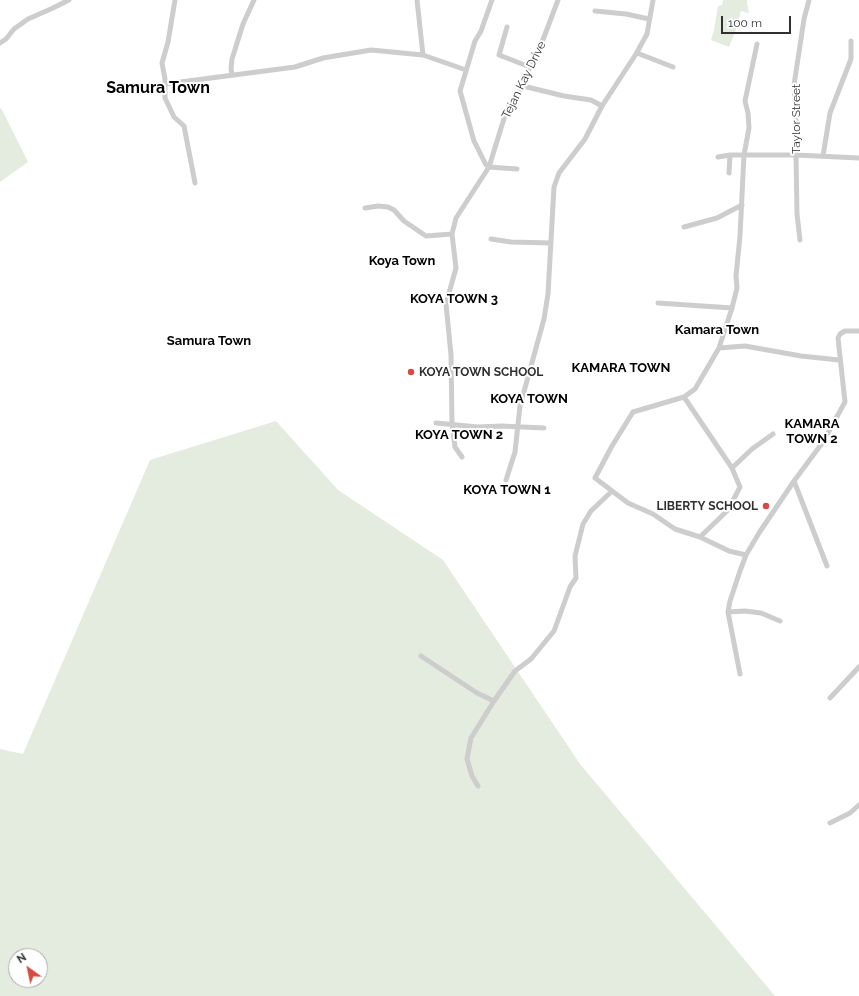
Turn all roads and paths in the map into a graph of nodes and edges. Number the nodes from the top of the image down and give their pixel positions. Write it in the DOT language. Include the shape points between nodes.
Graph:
graph roads {
  1 [pos="69,0"];
  2 [pos="175,0"];
  3 [pos="254,0"];
  4 [pos="417,0"];
  5 [pos="492,0"];
  6 [pos="558,0"];
  7 [pos="653,0"];
  8 [pos="809,0"];
  9 [pos="595,11"];
  10 [pos="649,19"];
  11 [pos="507,27"];
  12 [pos="851,41"];
  13 [pos="0,43"];
  14 [pos="757,44"];
  15 [pos="637,53"];
  16 [pos="423,55"];
  17 [pos="530,67"];
  18 [pos="673,67"];
  19 [pos="466,70"];
  20 [pos="232,75"];
  21 [pos="165,84"];
  22 [pos="523,86"];
  23 [pos="602,106"];
  24 [pos="730,155"];
  25 [pos="744,155"];
  26 [pos="796,155"];
  27 [pos="823,156"];
  28 [pos="718,157"];
  29 [pos="859,158"];
  30 [pos="489,167"];
  31 [pos="517,169"];
  32 [pos="729,173"];
  33 [pos="195,183"];
  34 [pos="742,205"];
  35 [pos="365,208"];
  36 [pos="684,227"];
  37 [pos="452,234"];
  38 [pos="491,239"];
  39 [pos="800,240"];
  40 [pos="551,243"];
  41 [pos="658,303"];
  42 [pos="732,308"];
  43 [pos="859,331"];
  44 [pos="719,348"];
  45 [pos="839,360"];
  46 [pos="684,397"];
  47 [pos="436,423"];
  48 [pos="452,424"];
  49 [pos="517,427"];
  50 [pos="544,428"];
  51 [pos="773,434"];
  52 [pos="462,457"];
  53 [pos="732,468"];
  54 [pos="506,480"];
  55 [pos="794,481"];
  56 [pos="612,491"];
  57 [pos="700,537"];
  58 [pos="746,555"];
  59 [pos="827,566"];
  60 [pos="728,612"];
  61 [pos="780,621"];
  62 [pos="421,656"];
  63 [pos="859,667"];
  64 [pos="740,674"];
  65 [pos="830,698"];
  66 [pos="494,701"];
  67 [pos="478,786"];
  68 [pos="859,805"];
  69 [pos="830,823"];
  1 -- 13 [label="street" via="28,19"];
  2 -- 21 [label="street" via="162,63"];
  3 -- 20 [label="street" via="232,59"];
  4 -- 16 [label="street"];
  5 -- 19 [label="street"];
  6 -- 17 [label="street, Tejan Kay Drive"];
  7 -- 10 [label="street"];
  8 -- 26 [label="street, Taylor Street" via="794,85"];
  9 -- 10 [label="street"];
  10 -- 15 [label="street" via="647,34"];
  11 -- 17 [label="street" via="499,56"];
  12 -- 27 [label="street" via="851,59 830,113"];
  14 -- 25 [label="street" via="745,101 749,128"];
  15 -- 18 [label="street"];
  15 -- 23 [label="street"];
  16 -- 19 [label="street"];
  16 -- 20 [label="street" via="371,50 323,58 295,67"];
  17 -- 22 [label="street, Tejan Kay Drive"];
  19 -- 30 [label="street" via="460,91 474,141"];
  20 -- 21 [label="street"];
  21 -- 33 [label="street" via="165,98 174,117 184,126"];
  22 -- 23 [label="street" via="591,100"];
  22 -- 30 [label="street, Tejan Kay Drive" via="507,109"];
  23 -- 40 [label="street" via="585,139 559,173 554,187"];
  24 -- 25 [label="street"];
  24 -- 28 [label="street"];
  24 -- 32 [label="street"];
  25 -- 26 [label="street"];
  25 -- 34 [label="street"];
  26 -- 27 [label="street"];
  26 -- 39 [label="street, Taylor Street"];
  27 -- 29 [label="street"];
  30 -- 31 [label="street"];
  30 -- 37 [label="street, Tejan Kay Drive" via="456,218"];
  34 -- 36 [label="street" via="717,218"];
  34 -- 42 [label="street" via="737,288"];
  35 -- 37 [label="street" via="388,207 426,236"];
  37 -- 48 [label="street, Tejan Kay Drive" via="456,268 446,304"];
  38 -- 40 [label="street"];
  40 -- 49 [label="street" via="544,319 520,406"];
  41 -- 42 [label="street"];
  42 -- 44 [label="street"];
  43 -- 45 [label="street" via="845,330 840,334"];
  44 -- 45 [label="street" via="746,346"];
  44 -- 46 [label="street" via="695,389"];
  45 -- 55 [label="street" via="846,402 823,442"];
  46 -- 53 [label="street"];
  46 -- 56 [label="street" via="633,412 595,478"];
  47 -- 48 [label="street"];
  48 -- 49 [label="street"];
  48 -- 52 [label="street, Tejan Kay Drive" via="454,447"];
  49 -- 50 [label="street"];
  49 -- 54 [label="street" via="515,452"];
  51 -- 53 [label="street"];
  53 -- 57 [label="street" via="740,487 736,496 728,510"];
  55 -- 58 [label="street"];
  55 -- 59 [label="street"];
  56 -- 57 [label="street" via="628,503 653,514 675,529"];
  56 -- 66 [label="street" via="591,511 583,524 575,556 576,578 570,587 554,631 531,659 515,671"];
  57 -- 58 [label="street" via="728,551"];
  58 -- 60 [label="street"];
  60 -- 61 [label="street" via="762,613"];
  60 -- 64 [label="street"];
  62 -- 66 [label="street" via="476,693"];
  63 -- 65 [label="street"];
  66 -- 67 [label="street" via="471,738 467,759"];
  68 -- 69 [label="street" via="850,813"];
}
